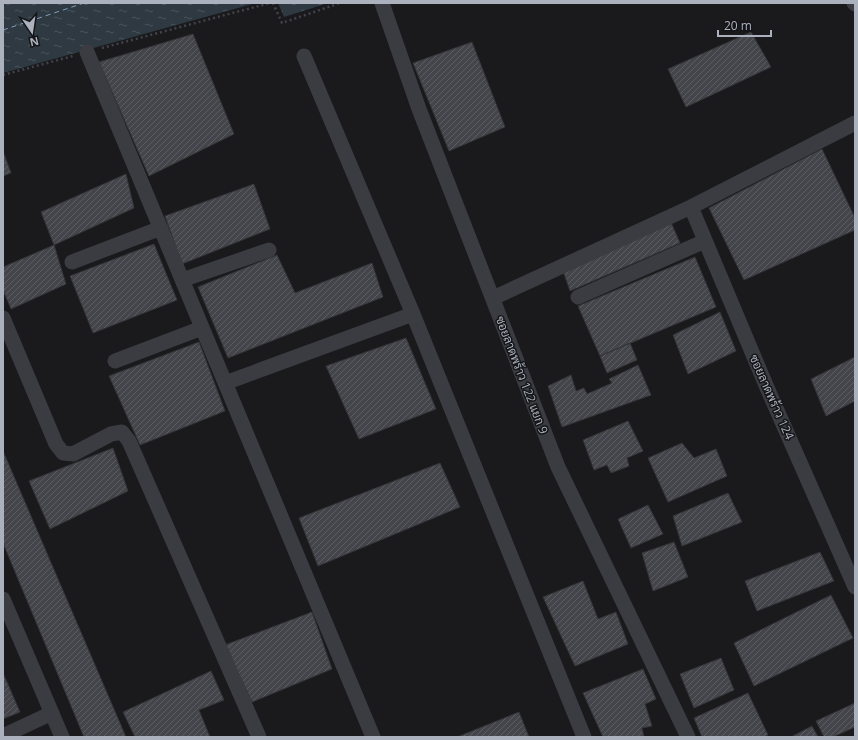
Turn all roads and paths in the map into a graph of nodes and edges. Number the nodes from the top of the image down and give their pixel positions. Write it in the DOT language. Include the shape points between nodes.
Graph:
graph roads {
  1 [pos="271,3"];
  2 [pos="340,3"];
  3 [pos="382,3"];
  4 [pos="87,52"];
  5 [pos="304,56"];
  6 [pos="3,75"];
  7 [pos="855,123"];
  8 [pos="691,207"];
  9 [pos="161,228"];
  10 [pos="705,241"];
  11 [pos="269,250"];
  12 [pos="72,262"];
  13 [pos="182,280"];
  14 [pos="578,297"];
  15 [pos="493,298"];
  16 [pos="413,314"];
  17 [pos="3,318"];
  18 [pos="202,328"];
  19 [pos="115,361"];
  20 [pos="225,383"];
  21 [pos="855,587"];
  22 [pos="3,598"];
  23 [pos="9,628"];
  24 [pos="52,713"];
  25 [pos="3,736"];
  26 [pos="62,737"];
  27 [pos="259,737"];
  28 [pos="373,737"];
  29 [pos="584,737"];
  30 [pos="688,737"];
  1 -- 2 [label="path" via="282,23"];
  1 -- 4 [label="path"];
  3 -- 15 [label="street, ซอยลาดพร้าว 122 แยก 9" via="419,109"];
  4 -- 6 [label="path"];
  4 -- 9 [label="street"];
  5 -- 16 [label="street"];
  7 -- 8 [label="street"];
  8 -- 10 [label="street, ซอยลาดพร้าว 124"];
  8 -- 15 [label="street"];
  9 -- 12 [label="street"];
  9 -- 13 [label="street"];
  10 -- 14 [label="street"];
  10 -- 21 [label="street, ซอยลาดพร้าว 124"];
  11 -- 13 [label="street"];
  13 -- 18 [label="street"];
  15 -- 30 [label="street, ซอยลาดพร้าว 122 แยก 9" via="558,467"];
  16 -- 20 [label="street"];
  16 -- 29 [label="street"];
  17 -- 27 [label="street" via="56,444 63,453 73,454 111,434 122,432 129,441"];
  18 -- 19 [label="street"];
  18 -- 20 [label="street"];
  20 -- 28 [label="street"];
  22 -- 23 [label="street"];
  23 -- 24 [label="street"];
  24 -- 25 [label="street"];
  24 -- 26 [label="street"];
}
